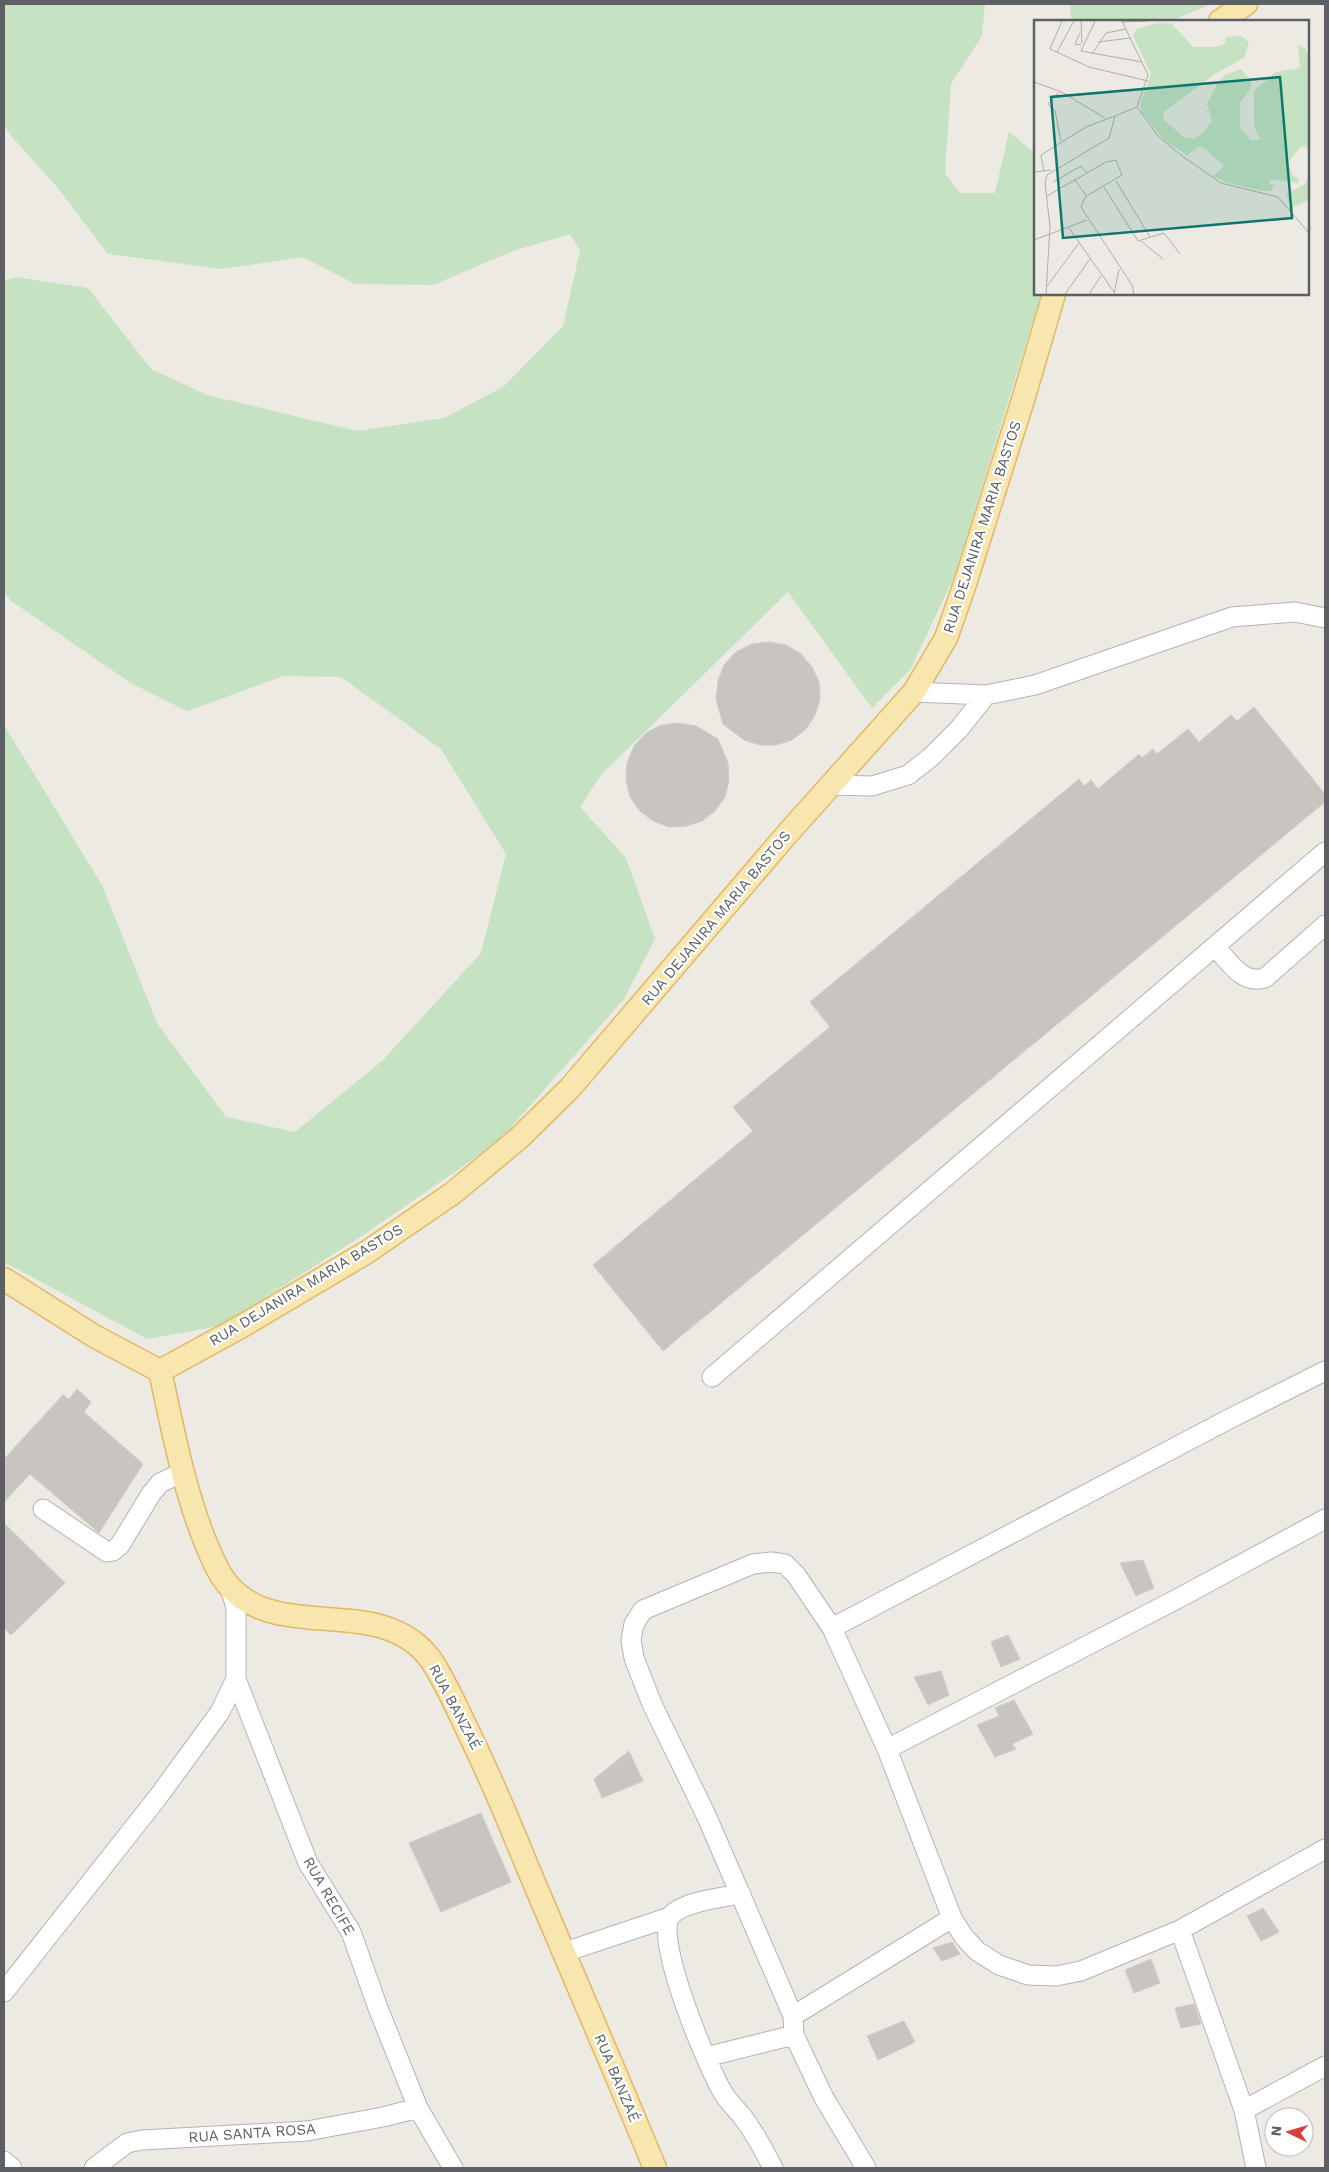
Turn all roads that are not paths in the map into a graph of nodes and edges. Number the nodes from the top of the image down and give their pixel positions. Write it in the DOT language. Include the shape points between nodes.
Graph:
graph roads {
  1 [pos="1246,4"];
  2 [pos="1222,20"];
  3 [pos="1054,295"];
  4 [pos="1325,618"];
  5 [pos="914,692"];
  6 [pos="986,695"];
  7 [pos="832,785"];
  8 [pos="1325,852"];
  9 [pos="1325,925"];
  10 [pos="1215,947"];
  11 [pos="4,1280"];
  12 [pos="160,1371"];
  13 [pos="1325,1371"];
  14 [pos="712,1376"];
  15 [pos="183,1472"];
  16 [pos="43,1509"];
  17 [pos="1325,1519"];
  18 [pos="230,1587"];
  19 [pos="832,1628"];
  20 [pos="236,1679"];
  21 [pos="887,1749"];
  22 [pos="1325,1849"];
  23 [pos="740,1894"];
  24 [pos="670,1917"];
  25 [pos="952,1918"];
  26 [pos="1180,1930"];
  27 [pos="565,1952"];
  28 [pos="4,1992"];
  29 [pos="793,2016"];
  30 [pos="794,2035"];
  31 [pos="706,2057"];
  32 [pos="1325,2066"];
  33 [pos="418,2108"];
  34 [pos="1244,2110"];
  35 [pos="4,2161"];
  36 [pos="12,2168"];
  37 [pos="94,2168"];
  38 [pos="453,2168"];
  39 [pos="655,2168"];
  40 [pos="773,2168"];
  41 [pos="866,2168"];
  42 [pos="1256,2168"];
  1 -- 2 [label="main road"];
  3 -- 5 [label="main road, RUA DEJANIRA MARIA BASTOS" via="946,638"];
  4 -- 6 [label="street" via="1295,612 1232,617 1035,685"];
  5 -- 6 [label="street"];
  5 -- 7 [label="main road, RUA DEJANIRA MARIA BASTOS"];
  6 -- 7 [label="street" via="959,729 908,775 872,786"];
  7 -- 12 [label="main road, RUA DEJANIRA MARIA BASTOS" via="570,1088 518,1139 453,1192 367,1252"];
  8 -- 10 [label="street"];
  9 -- 10 [label="street" via="1265,978 1255,981 1245,977"];
  10 -- 14 [label="street"];
  11 -- 12 [label="main road" via="94,1336"];
  12 -- 15 [label="main road, RUA BANZAÉ"];
  13 -- 19 [label="street"];
  15 -- 16 [label="street" via="160,1482 114,1551 107,1552"];
  15 -- 18 [label="main road, RUA BANZAÉ" via="201,1532 216,1568"];
  17 -- 21 [label="street"];
  18 -- 20 [label="street, RUA RECIFE" via="236,1608"];
  18 -- 27 [label="main road, RUA BANZAÉ" via="251,1603 281,1614 389,1627 430,1658 490,1776"];
  19 -- 21 [label="street"];
  19 -- 23 [label="street" via="785,1564 771,1562 753,1564 643,1610 634,1624 631,1640 634,1658"];
  20 -- 28 [label="street" via="220,1712 175,1776"];
  20 -- 33 [label="street, RUA RECIFE" via="308,1863 351,1932"];
  21 -- 25 [label="street"];
  22 -- 26 [label="street"];
  23 -- 24 [label="street" via="695,1903"];
  23 -- 29 [label="street"];
  24 -- 27 [label="street"];
  24 -- 31 [label="street" via="666,1927 678,1983"];
  25 -- 26 [label="street" via="977,1951 999,1965 1028,1975 1056,1976 1082,1971"];
  25 -- 29 [label="street"];
  26 -- 34 [label="street"];
  27 -- 39 [label="main road, RUA BANZAÉ"];
  29 -- 30 [label="street"];
  30 -- 31 [label="street"];
  30 -- 41 [label="street" via="824,2098"];
  31 -- 40 [label="street" via="725,2095 743,2117"];
  32 -- 34 [label="street"];
  33 -- 37 [label="street, RUA SANTA ROSA" via="307,2131 142,2140 128,2143"];
  33 -- 38 [label="street, RUA RECIFE"];
  34 -- 42 [label="street"];
  35 -- 36 [label="street"];
}
